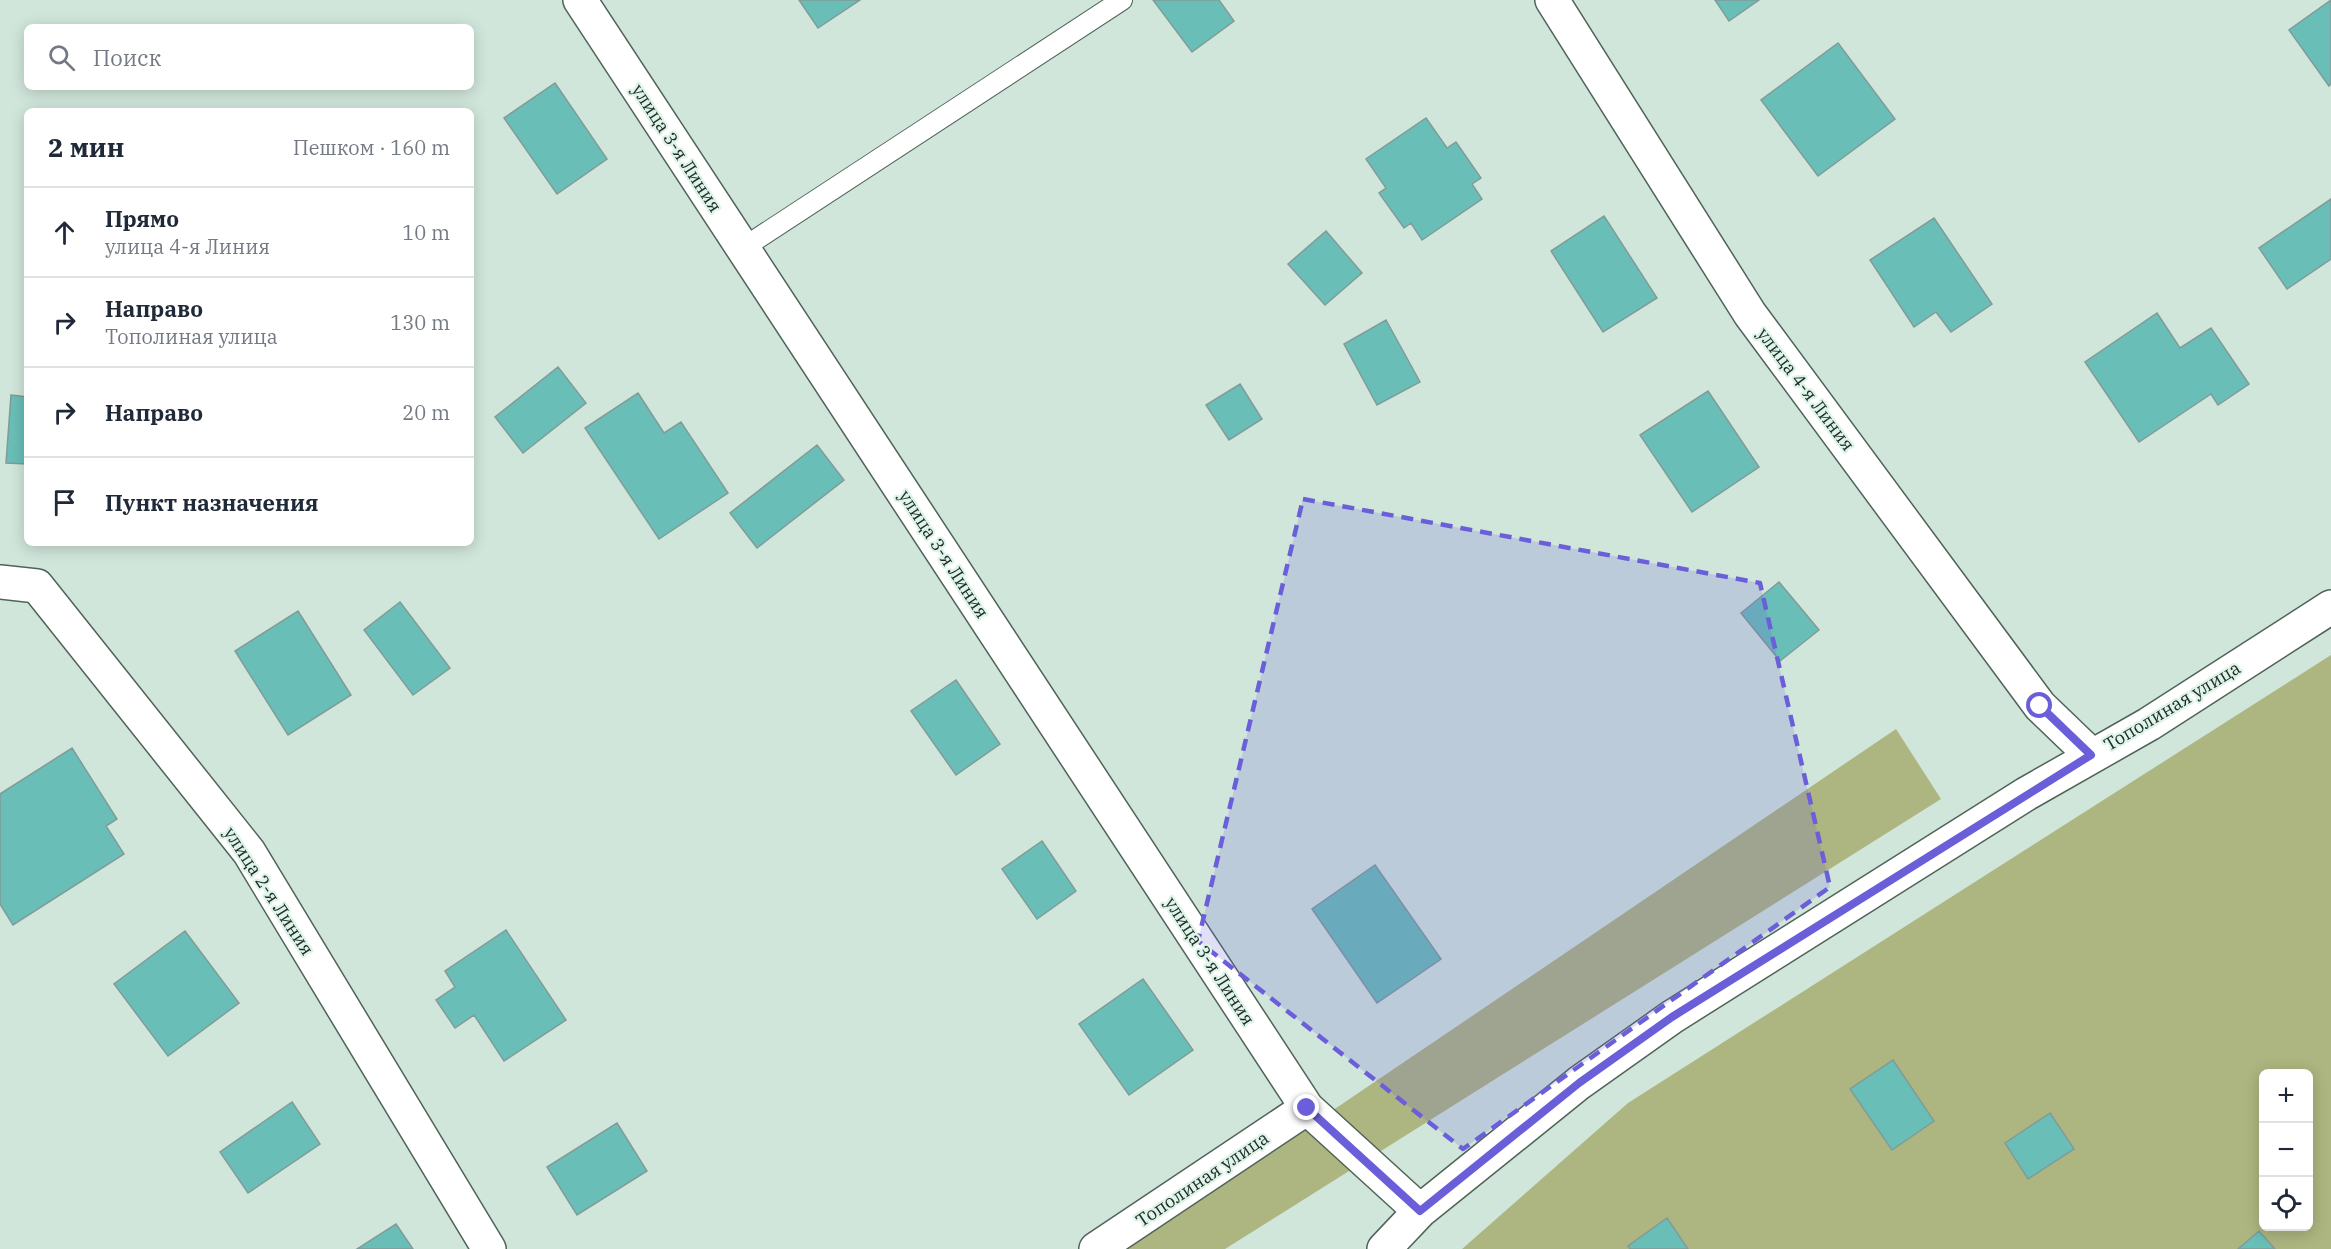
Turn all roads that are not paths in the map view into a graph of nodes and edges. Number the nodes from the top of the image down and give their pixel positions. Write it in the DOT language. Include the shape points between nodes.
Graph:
graph roads {
  1 [pos="580,0"];
  2 [pos="1122,0"];
  3 [pos="1552,0"];
  4 [pos="743,248"];
  5 [pos="0,582"];
  6 [pos="2331,607"];
  7 [pos="2091,755"];
  8 [pos="1307,1108"];
  9 [pos="1420,1211"];
  10 [pos="489,1249"];
  11 [pos="1096,1249"];
  12 [pos="1384,1249"];
  1 -- 4 [label="street, улица 3-я Линия"];
  2 -- 4 [label="lane"];
  3 -- 7 [label="street, улица 4-я Линия" via="1750,314 2040,706"];
  4 -- 8 [label="street, улица 3-я Линия"];
  5 -- 10 [label="street, улица 2-я Линия" via="37,586 249,852"];
  6 -- 7 [label="street, Тополиная улица" via="2149,724"];
  7 -- 9 [label="street, Тополиная улица" via="1672,1017 1579,1083"];
  8 -- 9 [label="street, улица 3-я Линия"];
  8 -- 11 [label="street, Тополиная улица"];
  9 -- 12 [label="street, Тополиная улица"];
}
